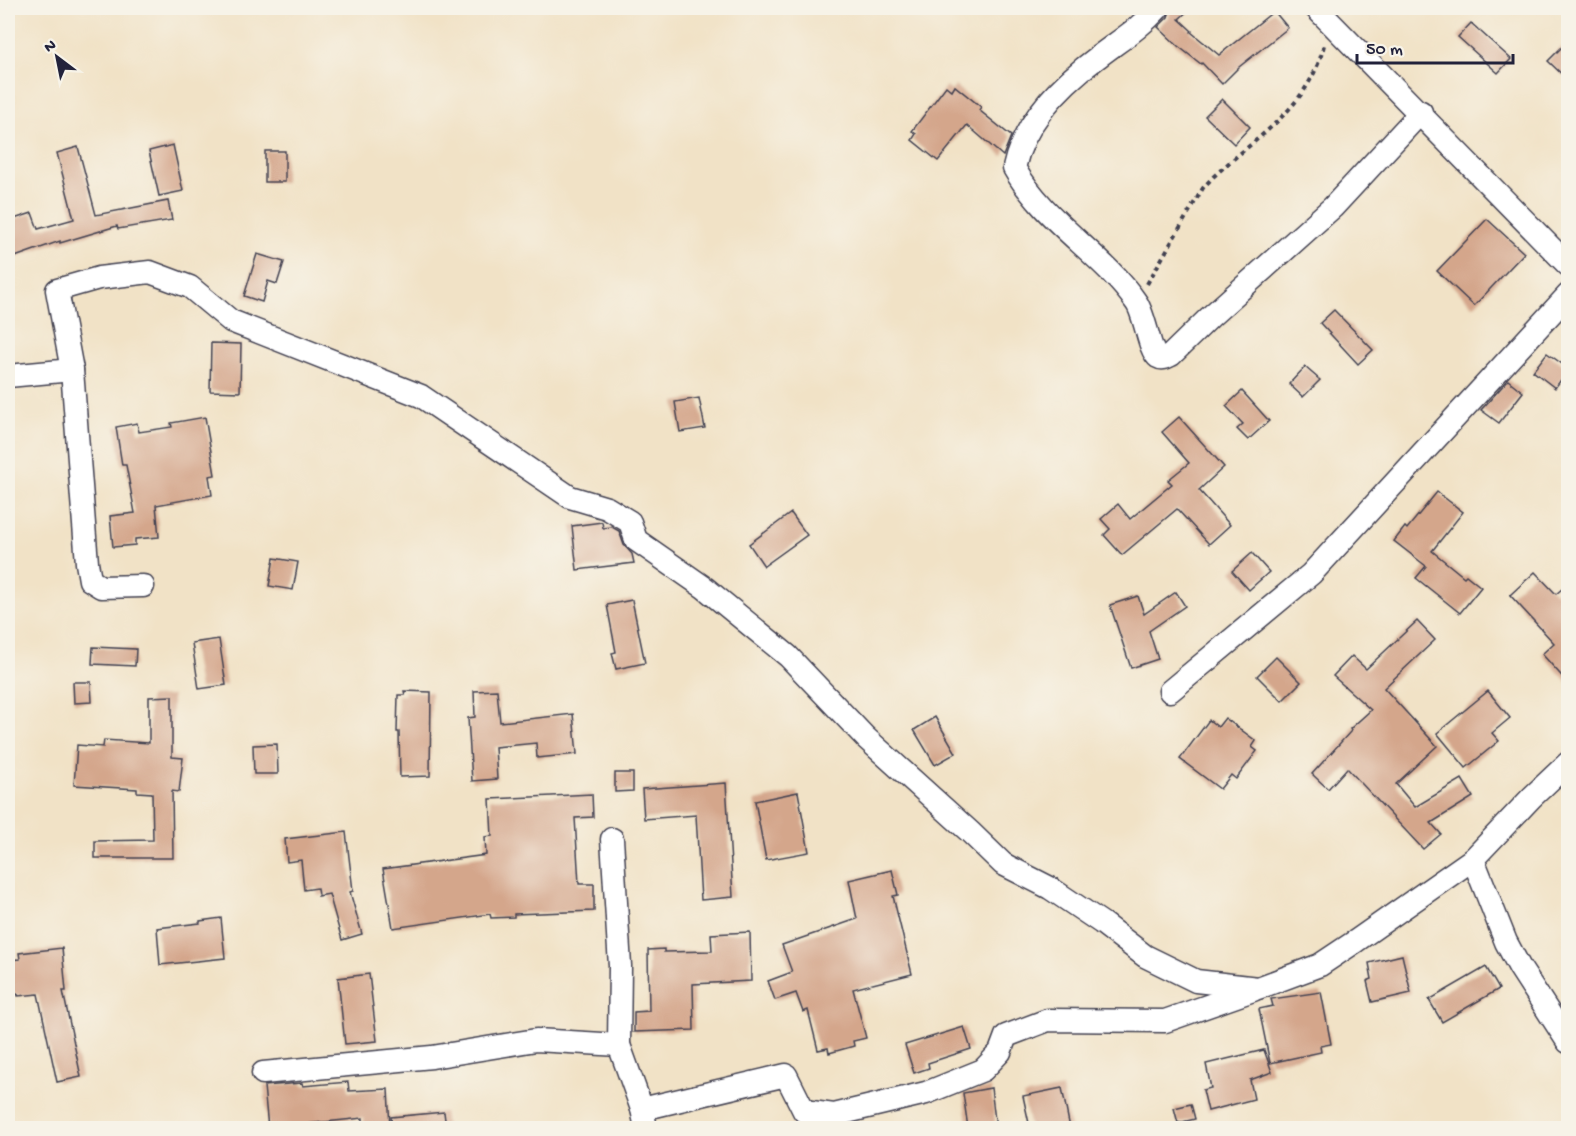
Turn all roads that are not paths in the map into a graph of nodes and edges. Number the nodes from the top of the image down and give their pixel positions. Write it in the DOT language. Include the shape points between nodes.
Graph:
graph roads {
  1 [pos="1158,8"];
  2 [pos="1323,14"];
  3 [pos="1420,112"];
  4 [pos="1569,265"];
  5 [pos="1569,295"];
  6 [pos="72,370"];
  7 [pos="8,376"];
  8 [pos="143,586"];
  9 [pos="1170,691"];
  10 [pos="1569,763"];
  11 [pos="612,839"];
  12 [pos="1473,859"];
  13 [pos="1258,988"];
  14 [pos="1569,1042"];
  15 [pos="619,1045"];
  16 [pos="264,1073"];
  17 [pos="644,1119"];
  1 -- 3 [label="street" via="1134,32 1064,85 1023,140 1014,168 1058,224 1116,277 1136,302 1159,358 1171,355 1333,207"];
  2 -- 3 [label="street"];
  3 -- 4 [label="street"];
  5 -- 9 [label="street" via="1311,574"];
  6 -- 7 [label="street"];
  6 -- 8 [label="street" via="90,579 101,587"];
  6 -- 13 [label="street" via="57,290 99,278 150,272 190,287 231,321 421,396 570,497 607,508 630,522 636,540 705,588 788,656 866,738 1003,864 1050,888 1145,956 1196,981"];
  10 -- 12 [label="street"];
  11 -- 15 [label="street" via="620,966"];
  12 -- 13 [label="street" via="1320,965"];
  12 -- 14 [label="street" via="1506,942"];
  13 -- 17 [label="street" via="1165,1022 1048,1020 1006,1036 1000,1052 983,1070 926,1093 834,1115 804,1111 786,1075"];
  15 -- 16 [label="street" via="536,1040 432,1057"];
  15 -- 17 [label="street"];
}
